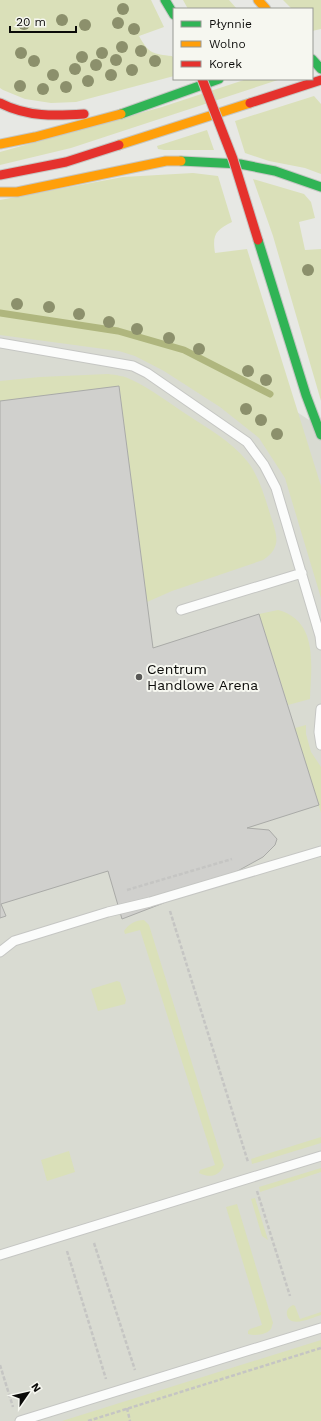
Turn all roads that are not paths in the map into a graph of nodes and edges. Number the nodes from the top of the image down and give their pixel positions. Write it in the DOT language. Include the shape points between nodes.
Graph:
graph roads {
  1 [pos="165,0"];
  2 [pos="258,0"];
  3 [pos="265,8"];
  4 [pos="173,13"];
  5 [pos="313,60"];
  6 [pos="321,69"];
  7 [pos="202,80"];
  8 [pos="216,80"];
  9 [pos="321,80"];
  10 [pos="190,89"];
  11 [pos="0,103"];
  12 [pos="122,104"];
  13 [pos="102,110"];
  14 [pos="0,144"];
  15 [pos="0,175"];
  16 [pos="321,187"];
  17 [pos="0,192"];
  18 [pos="0,343"];
  19 [pos="321,435"];
  20 [pos="302,573"];
  21 [pos="181,610"];
  22 [pos="321,645"];
  23 [pos="321,709"];
  24 [pos="321,745"];
  25 [pos="321,851"];
  26 [pos="0,952"];
  27 [pos="321,1156"];
  28 [pos="0,1255"];
  29 [pos="321,1328"];
  30 [pos="18,1418"];
  1 -- 4 [label="main road"];
  2 -- 3 [label="main road"];
  5 -- 6 [label="main road"];
  7 -- 19 [label="main road, bridge" via="233,160 306,395"];
  8 -- 10 [label="main road"];
  9 -- 15 [label="main road" via="66,162"];
  10 -- 12 [label="main road"];
  10 -- 14 [label="main road" via="117,115"];
  11 -- 13 [label="main road" via="29,114 54,116"];
  16 -- 17 [label="main road" via="275,171 240,164 166,161 16,192"];
  18 -- 20 [label="lane" via="134,366 246,442 264,465 276,488"];
  20 -- 21 [label="lane"];
  20 -- 22 [label="lane"];
  23 -- 24 [label="lane"];
  25 -- 26 [label="lane" via="14,941"];
  27 -- 28 [label="lane"];
  29 -- 30 [label="lane"];
}
